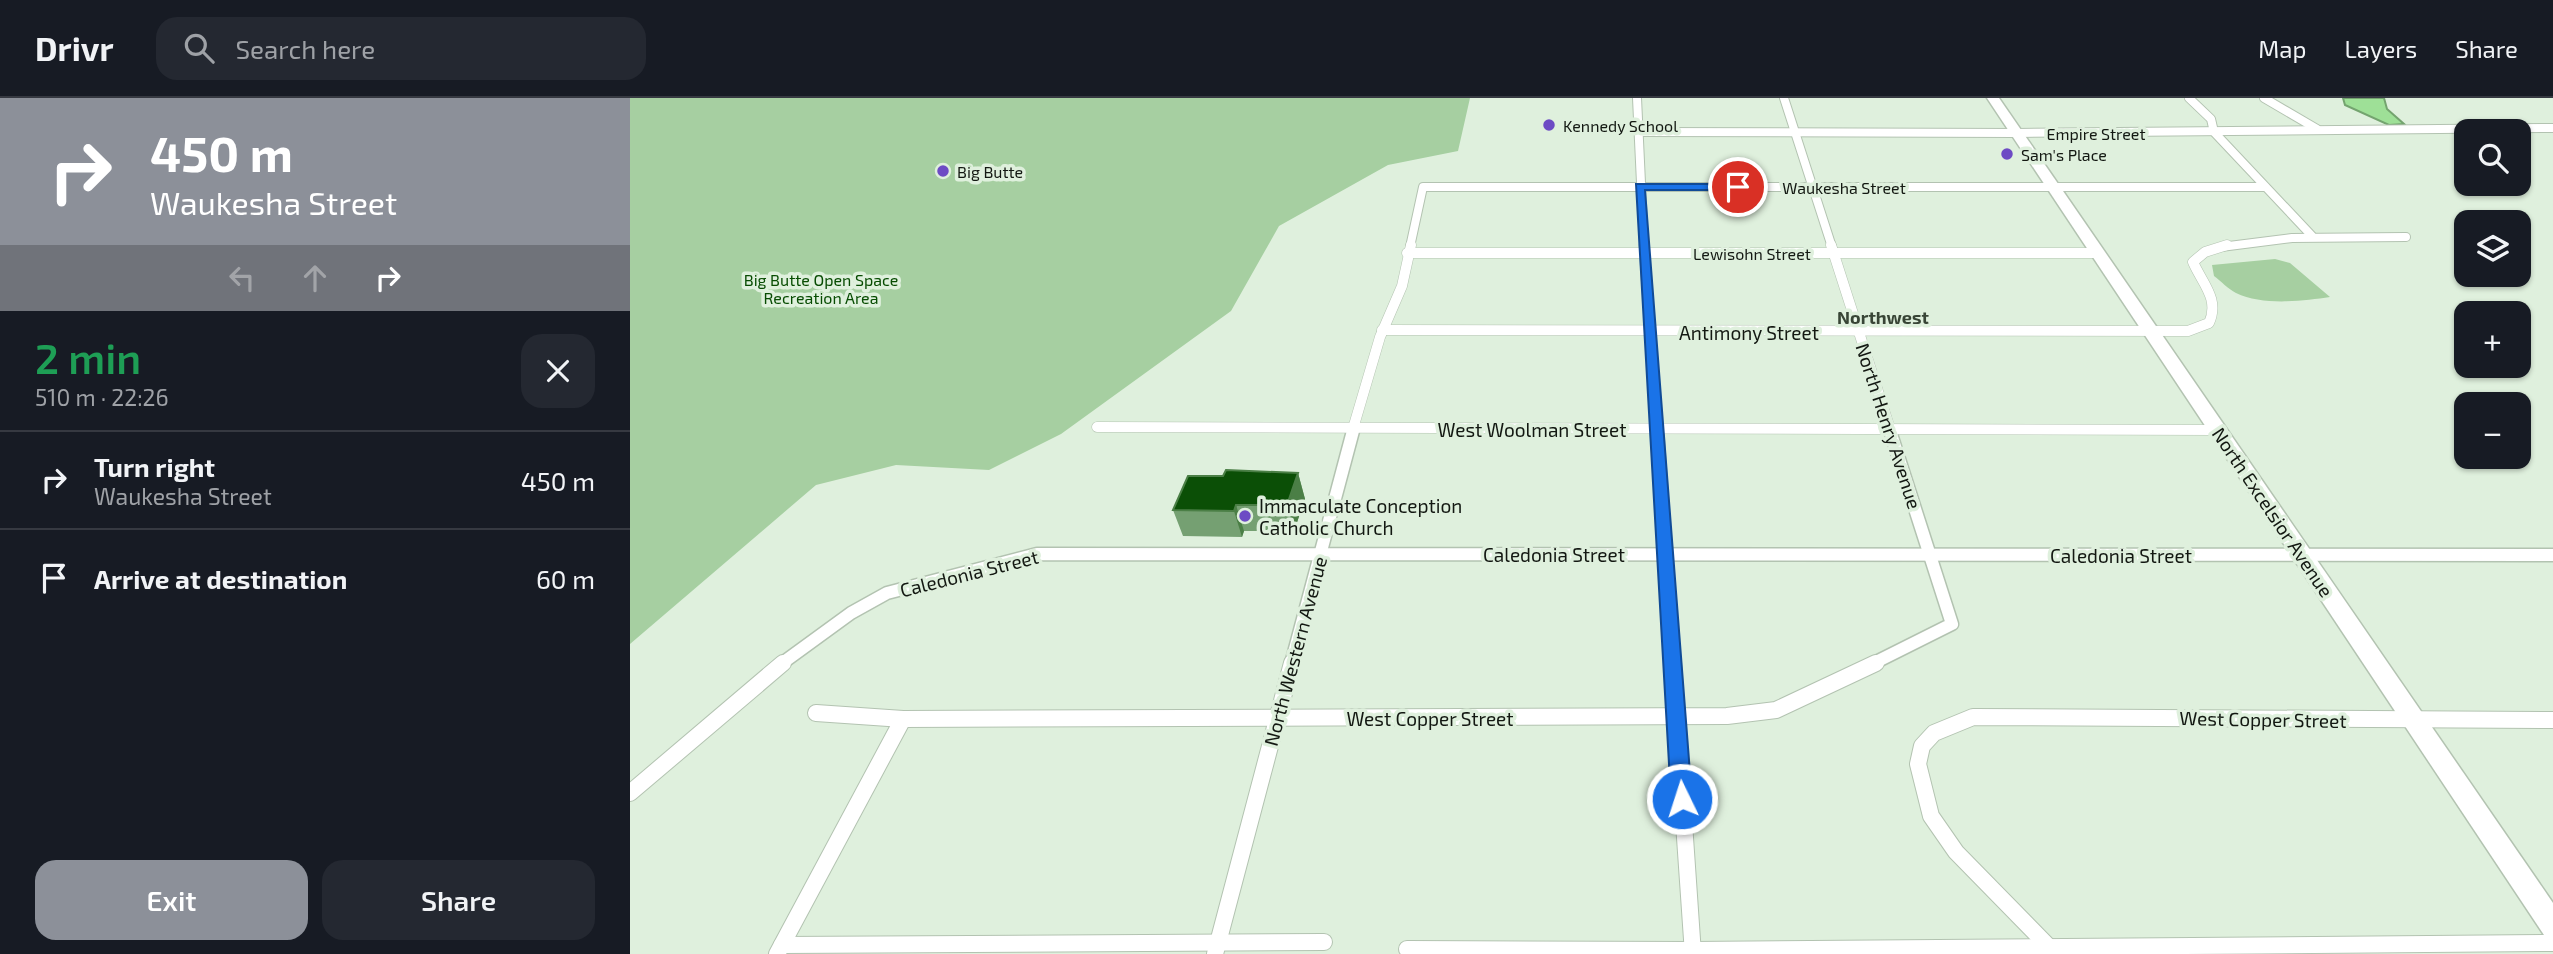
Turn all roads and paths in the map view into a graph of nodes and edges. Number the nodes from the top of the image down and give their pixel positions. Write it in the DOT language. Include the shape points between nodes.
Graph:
graph roads {
  1 [pos="1637,98"];
  2 [pos="1784,98"];
  3 [pos="1993,98"];
  4 [pos="2189,98"];
  5 [pos="2264,98"];
  6 [pos="2553,128"];
  7 [pos="2317,129"];
  8 [pos="1640,132"];
  9 [pos="1794,132"];
  10 [pos="2214,132"];
  11 [pos="2017,133"];
  12 [pos="1423,187"];
  13 [pos="1640,187"];
  14 [pos="1811,187"];
  15 [pos="2265,187"];
  16 [pos="2055,188"];
  17 [pos="2312,236"];
  18 [pos="2406,237"];
  19 [pos="1407,253"];
  20 [pos="1644,253"];
  21 [pos="1833,253"];
  22 [pos="2097,253"];
  23 [pos="1382,330"];
  24 [pos="1651,331"];
  25 [pos="1858,332"];
  26 [pos="2150,332"];
  27 [pos="1097,428"];
  28 [pos="1353,429"];
  29 [pos="1658,430"];
  30 [pos="1890,430"];
  31 [pos="2218,430"];
  32 [pos="1320,554"];
  33 [pos="1666,554"];
  34 [pos="1930,555"];
  35 [pos="2302,555"];
  36 [pos="2553,555"];
  37 [pos="816,713"];
  38 [pos="1278,718"];
  39 [pos="1675,718"];
  40 [pos="903,719"];
  41 [pos="2414,720"];
  42 [pos="2553,720"];
  43 [pos="630,793"];
  44 [pos="2553,926"];
  45 [pos="1324,942"];
  46 [pos="2553,943"];
  47 [pos="1216,948"];
  48 [pos="1407,949"];
  49 [pos="779,950"];
  50 [pos="2052,950"];
  51 [pos="1693,952"];
  1 -- 8 [label="street"];
  2 -- 9 [label="street, North Henry Avenue"];
  3 -- 11 [label="street, North Excelsior Avenue"];
  4 -- 10 [label="street" via="2211,119"];
  5 -- 7 [label="street"];
  6 -- 7 [label="street, Empire Street"];
  7 -- 10 [label="street, Empire Street"];
  8 -- 9 [label="street, Empire Street"];
  8 -- 13 [label="street"];
  9 -- 11 [label="street, Empire Street"];
  9 -- 14 [label="street, North Henry Avenue"];
  10 -- 11 [label="street, Empire Street"];
  10 -- 15 [label="street"];
  11 -- 16 [label="street, North Excelsior Avenue"];
  12 -- 13 [label="street, Waukesha Street"];
  12 -- 19 [label="street, North Western Avenue"];
  13 -- 14 [label="street, Waukesha Street"];
  13 -- 20 [label="street"];
  14 -- 16 [label="street, Waukesha Street"];
  14 -- 21 [label="street, North Henry Avenue"];
  15 -- 16 [label="street, Waukesha Street"];
  15 -- 17 [label="street"];
  16 -- 22 [label="street, North Excelsior Avenue"];
  17 -- 18 [label="street"];
  17 -- 26 [label="street, Antimony Street" via="2206,251 2195,258 2195,268 2214,299 2209,323 2196,330"];
  19 -- 20 [label="street, Lewisohn Street"];
  19 -- 23 [label="street, North Western Avenue" via="1401,289"];
  20 -- 21 [label="street, Lewisohn Street"];
  20 -- 24 [label="street"];
  21 -- 22 [label="street, Lewisohn Street"];
  21 -- 25 [label="street, North Henry Avenue"];
  22 -- 26 [label="street, North Excelsior Avenue"];
  23 -- 24 [label="street, Antimony Street"];
  23 -- 28 [label="street, North Western Avenue"];
  24 -- 25 [label="street, Antimony Street"];
  24 -- 29 [label="street"];
  25 -- 26 [label="street, Antimony Street"];
  25 -- 30 [label="street, North Henry Avenue"];
  26 -- 31 [label="street, North Excelsior Avenue"];
  27 -- 28 [label="street, West Woolman Street"];
  28 -- 29 [label="street, West Woolman Street"];
  28 -- 32 [label="street, North Western Avenue"];
  29 -- 30 [label="street, West Woolman Street"];
  29 -- 33 [label="street"];
  30 -- 31 [label="street, West Woolman Street"];
  30 -- 34 [label="street, North Henry Avenue"];
  31 -- 35 [label="street, North Excelsior Avenue"];
  32 -- 33 [label="street, Caledonia Street"];
  32 -- 38 [label="street, North Western Avenue"];
  32 -- 43 [label="street, Caledonia Street" via="1037,554 887,593 851,613 776,668"];
  33 -- 34 [label="street, Caledonia Street"];
  33 -- 39 [label="street"];
  34 -- 35 [label="street, Caledonia Street"];
  34 -- 39 [label="street, West Copper Street" via="1952,624 1776,710"];
  35 -- 36 [label="street, Caledonia Street"];
  35 -- 41 [label="street, North Excelsior Avenue"];
  37 -- 40 [label="street, West Copper Street"];
  38 -- 39 [label="street, West Copper Street"];
  38 -- 40 [label="street, West Copper Street"];
  38 -- 47 [label="street, North Western Avenue"];
  39 -- 51 [label="street"];
  40 -- 49 [label="street"];
  41 -- 42 [label="street, West Copper Street"];
  41 -- 44 [label="street, North Excelsior Avenue"];
  41 -- 50 [label="street, West Copper Street" via="1973,717 1934,733 1922,746 1918,764 1931,816 1956,852"];
  45 -- 47 [label="street"];
  46 -- 50 [label="street"];
  47 -- 49 [label="street"];
  48 -- 51 [label="street"];
  50 -- 51 [label="street"];
}
